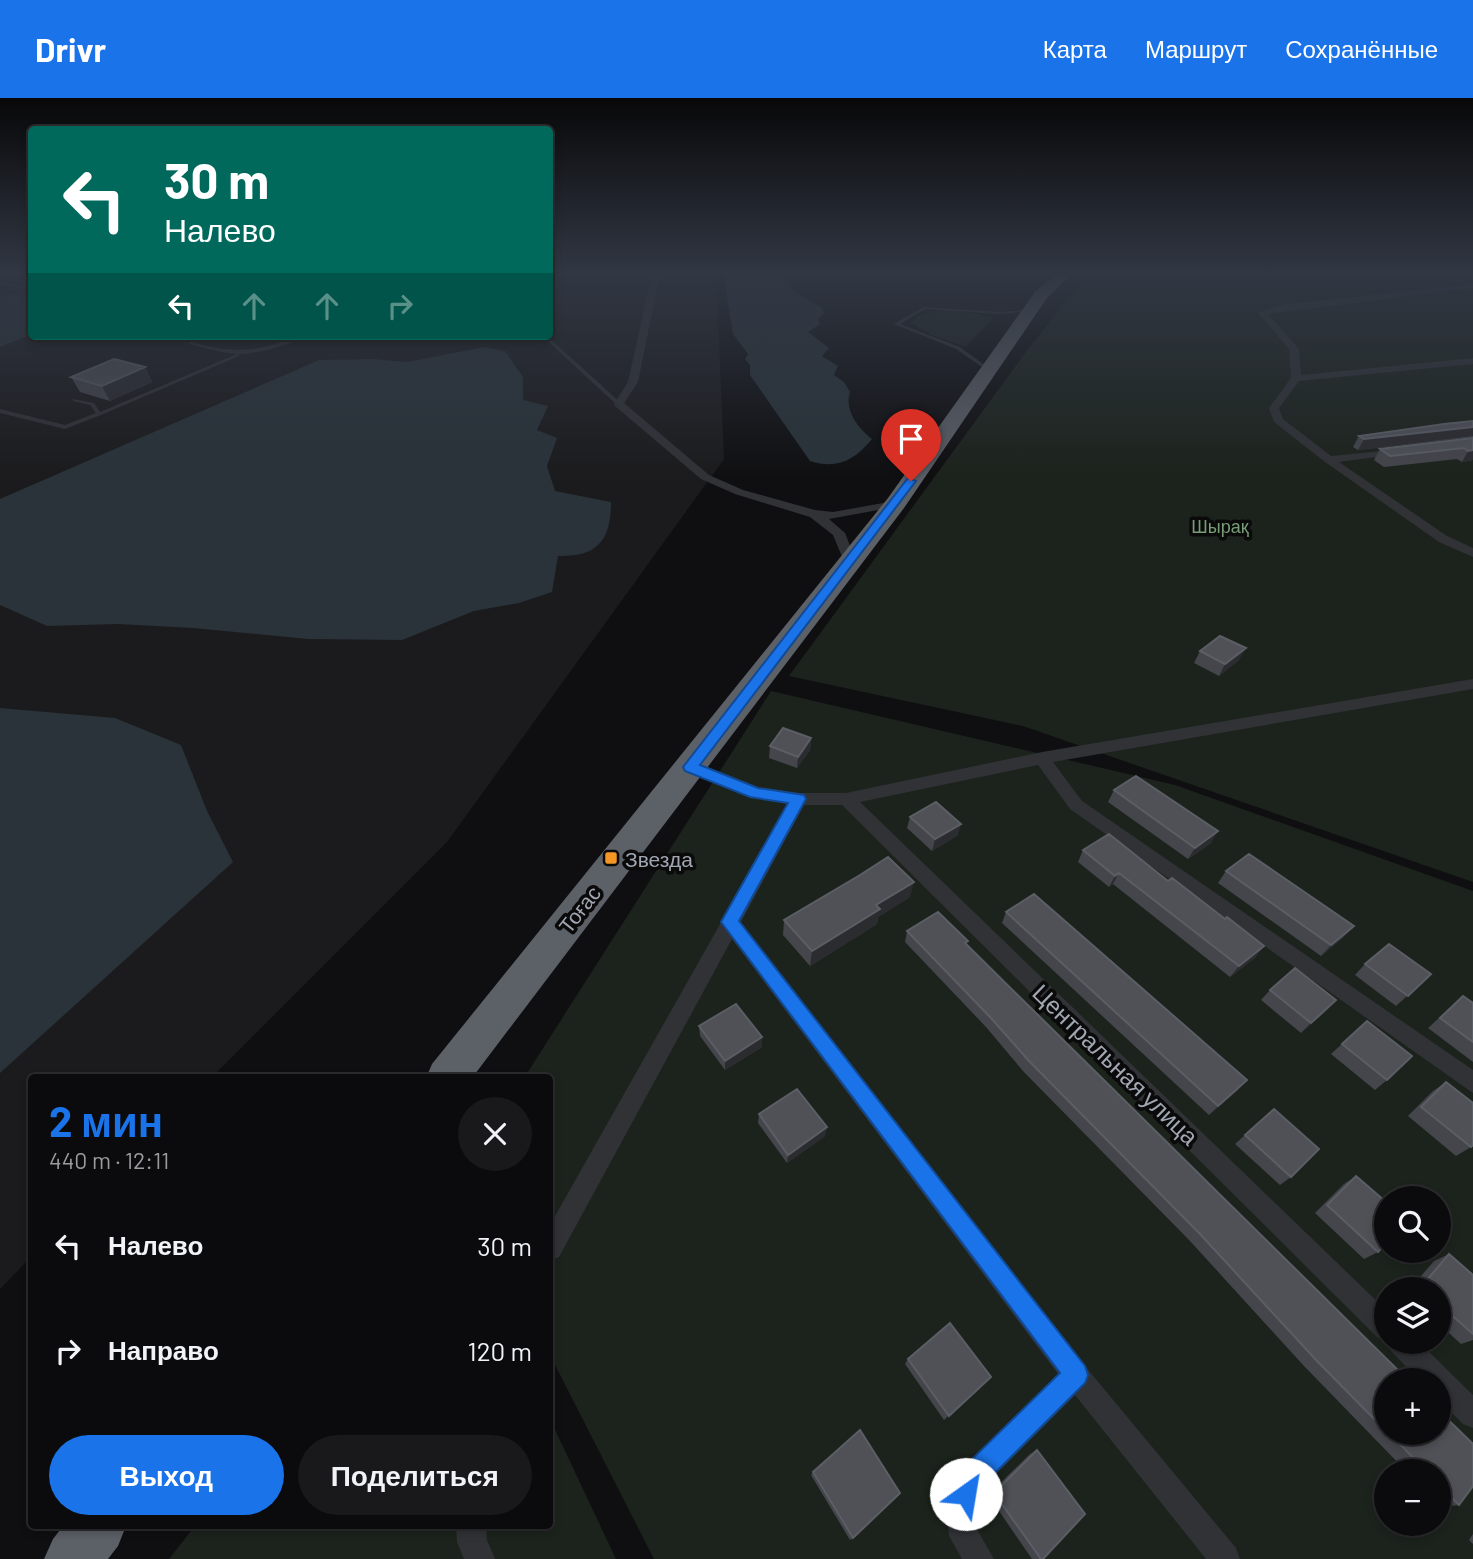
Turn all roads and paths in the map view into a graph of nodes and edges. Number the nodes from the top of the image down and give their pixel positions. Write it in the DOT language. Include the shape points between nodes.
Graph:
graph roads {
  1 [pos="191,341"];
  2 [pos="288,341"];
  3 [pos="550,341"];
  4 [pos="642,341"];
  5 [pos="940,341"];
  6 [pos="1009,341"];
  7 [pos="1287,341"];
  8 [pos="237,355"];
  9 [pos="1473,361"];
  10 [pos="988,370"];
  11 [pos="1296,378"];
  12 [pos="75,400"];
  13 [pos="619,404"];
  14 [pos="0,411"];
  15 [pos="99,414"];
  16 [pos="1408,450"];
  17 [pos="1329,460"];
  18 [pos="896,503"];
  19 [pos="814,514"];
  20 [pos="1473,553"];
  21 [pos="850,561"];
  22 [pos="1473,684"];
  23 [pos="1042,758"];
  24 [pos="690,767"];
  25 [pos="799,799"];
  26 [pos="846,799"];
  27 [pos="730,922"];
  28 [pos="450,1074"];
  29 [pos="1473,1083"];
  30 [pos="553,1243"];
  31 [pos="1374,1316"];
  32 [pos="1412,1354"];
  33 [pos="1076,1375"];
  34 [pos="1473,1414"];
  35 [pos="97,1529"];
  36 [pos="471,1529"];
  37 [pos="73,1559"];
  38 [pos="480,1559"];
  39 [pos="979,1559"];
  40 [pos="1225,1559"];
  1 -- 8 [label="lane"];
  2 -- 8 [label="lane"];
  3 -- 13 [label="lane"];
  4 -- 13 [label="street" via="633,382"];
  5 -- 10 [label="lane"];
  6 -- 10 [label="highway, Тоғас"];
  7 -- 11 [label="street" via="1294,349"];
  8 -- 15 [label="lane"];
  9 -- 11 [label="street"];
  10 -- 18 [label="highway, Тоғас"];
  11 -- 17 [label="street" via="1274,408 1278,420"];
  12 -- 15 [label="lane" via="92,404"];
  13 -- 19 [label="street" via="705,477"];
  14 -- 15 [label="lane" via="65,427"];
  16 -- 17 [label="street"];
  17 -- 20 [label="street" via="1443,539"];
  18 -- 19 [label="street" via="833,516"];
  18 -- 21 [label="highway, Тоғас"];
  19 -- 21 [label="street" via="839,533"];
  21 -- 24 [label="highway, Тоғас"];
  22 -- 23 [label="street"];
  23 -- 26 [label="street"];
  23 -- 29 [label="street" via="1076,805"];
  24 -- 25 [label="street" via="756,793"];
  24 -- 28 [label="highway, Тоғас"];
  25 -- 26 [label="street"];
  25 -- 27 [label="street"];
  26 -- 31 [label="street, Центральная улица"];
  27 -- 30 [label="street"];
  27 -- 33 [label="street"];
  32 -- 34 [label="street"];
  33 -- 39 [label="street" via="971,1479 962,1510 964,1536"];
  33 -- 40 [label="street"];
  35 -- 37 [label="highway"];
  36 -- 38 [label="street"];
}
